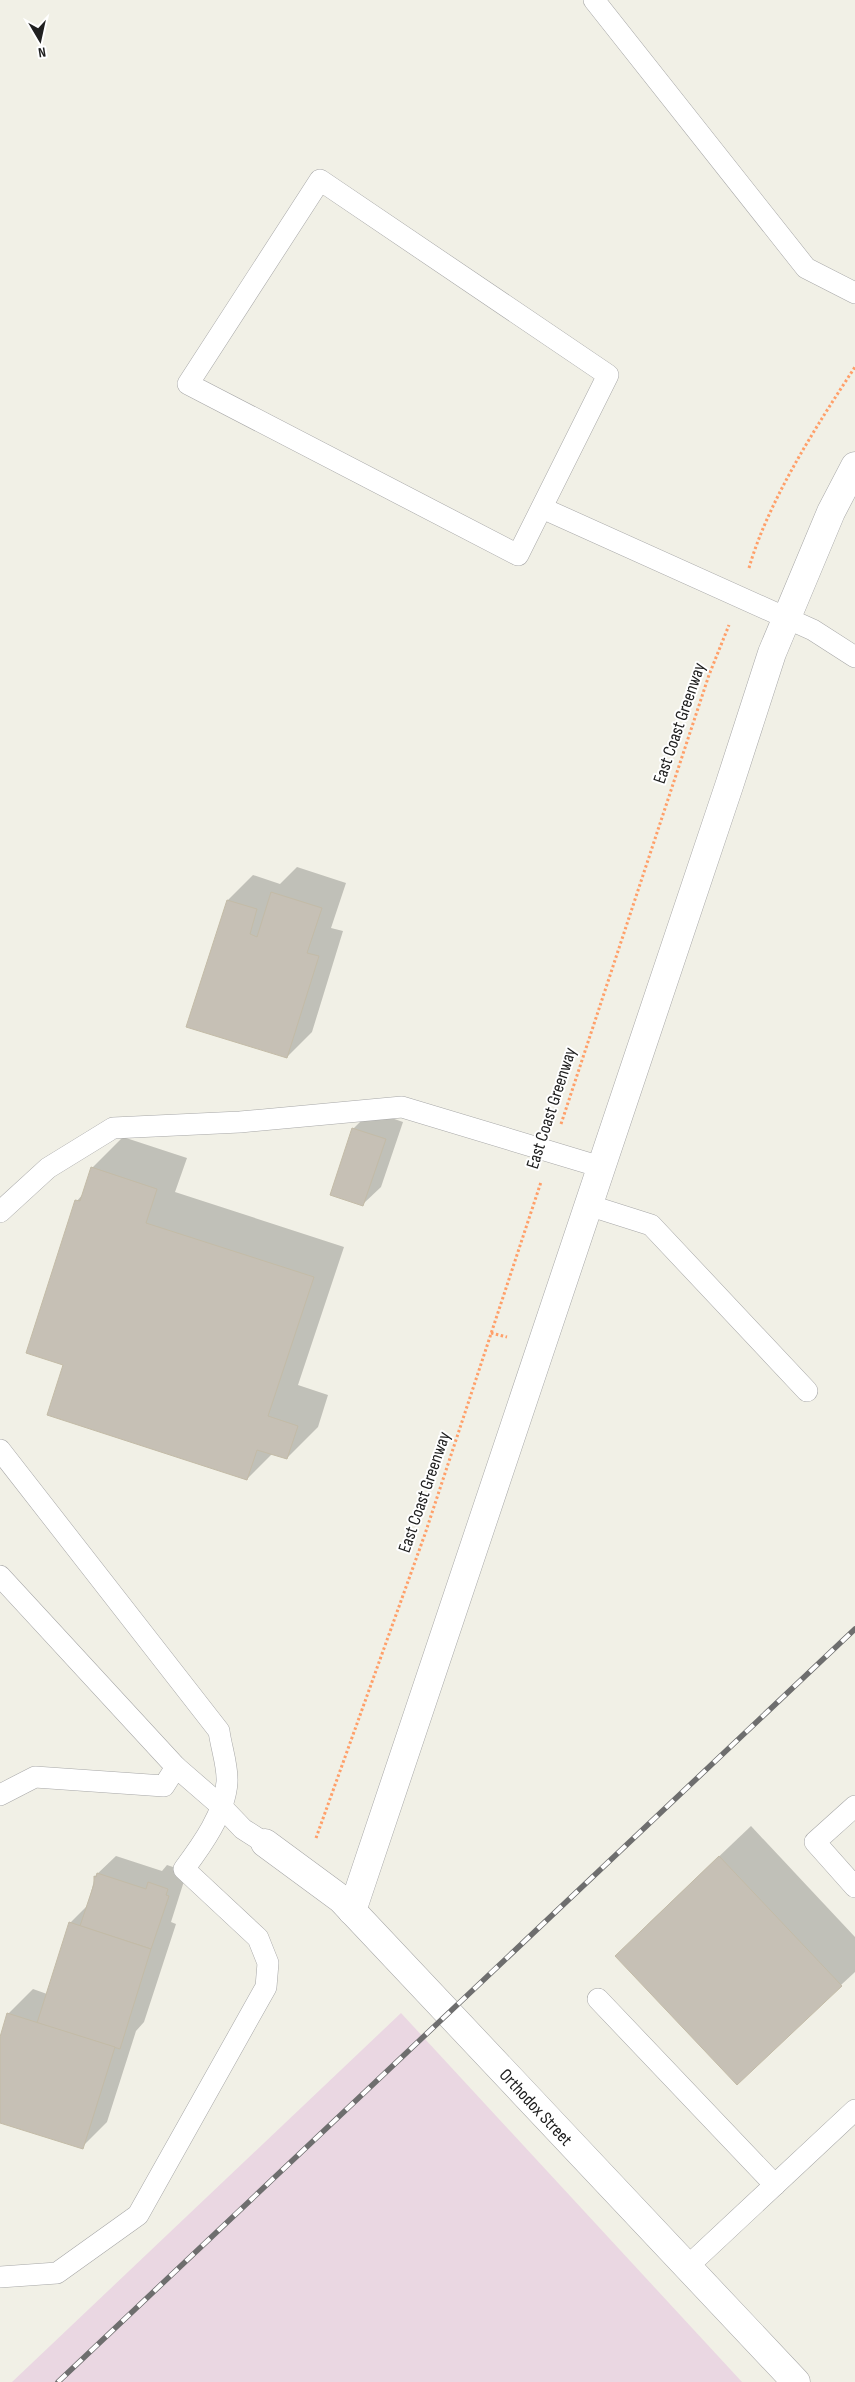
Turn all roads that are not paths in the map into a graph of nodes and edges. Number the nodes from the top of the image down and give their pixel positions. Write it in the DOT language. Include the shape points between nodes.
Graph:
graph roads {
  1 [pos="594,0"];
  2 [pos="855,293"];
  3 [pos="855,466"];
  4 [pos="542,508"];
  5 [pos="786,619"];
  6 [pos="855,657"];
  7 [pos="601,1167"];
  8 [pos="588,1205"];
  9 [pos="0,1212"];
  10 [pos="807,1391"];
  11 [pos="0,1450"];
  12 [pos="0,1576"];
  13 [pos="176,1767"];
  14 [pos="0,1796"];
  15 [pos="221,1806"];
  16 [pos="855,1806"];
  17 [pos="265,1843"];
  18 [pos="855,1887"];
  19 [pos="352,1911"];
  20 [pos="598,1999"];
  21 [pos="855,2110"];
  22 [pos="775,2185"];
  23 [pos="687,2267"];
  24 [pos="0,2277"];
  25 [pos="796,2382"];
  1 -- 2 [label="lane" via="806,268"];
  3 -- 5 [label="street" via="831,512"];
  4 -- 4 [label="lane" via="608,375 320,180 188,384 518,555"];
  4 -- 5 [label="lane"];
  5 -- 6 [label="lane" via="813,630"];
  5 -- 7 [label="street"];
  7 -- 8 [label="street"];
  7 -- 9 [label="lane" via="402,1107 240,1122 114,1128 48,1168"];
  8 -- 10 [label="lane" via="650,1225"];
  8 -- 19 [label="street"];
  11 -- 15 [label="lane" via="218,1731 227,1781"];
  12 -- 13 [label="lane"];
  13 -- 14 [label="lane" via="164,1786 35,1777"];
  13 -- 15 [label="lane"];
  15 -- 17 [label="lane" via="243,1829"];
  15 -- 24 [label="lane" via="202,1844 184,1869 258,1938 268,1963 266,1987 138,2215 57,2273"];
  16 -- 18 [label="lane" via="815,1842"];
  17 -- 19 [label="street, Orthodox Street" via="341,1899"];
  19 -- 23 [label="street, Orthodox Street"];
  20 -- 22 [label="lane"];
  21 -- 22 [label="lane"];
  22 -- 23 [label="lane"];
  23 -- 25 [label="street, Orthodox Street"];
}
